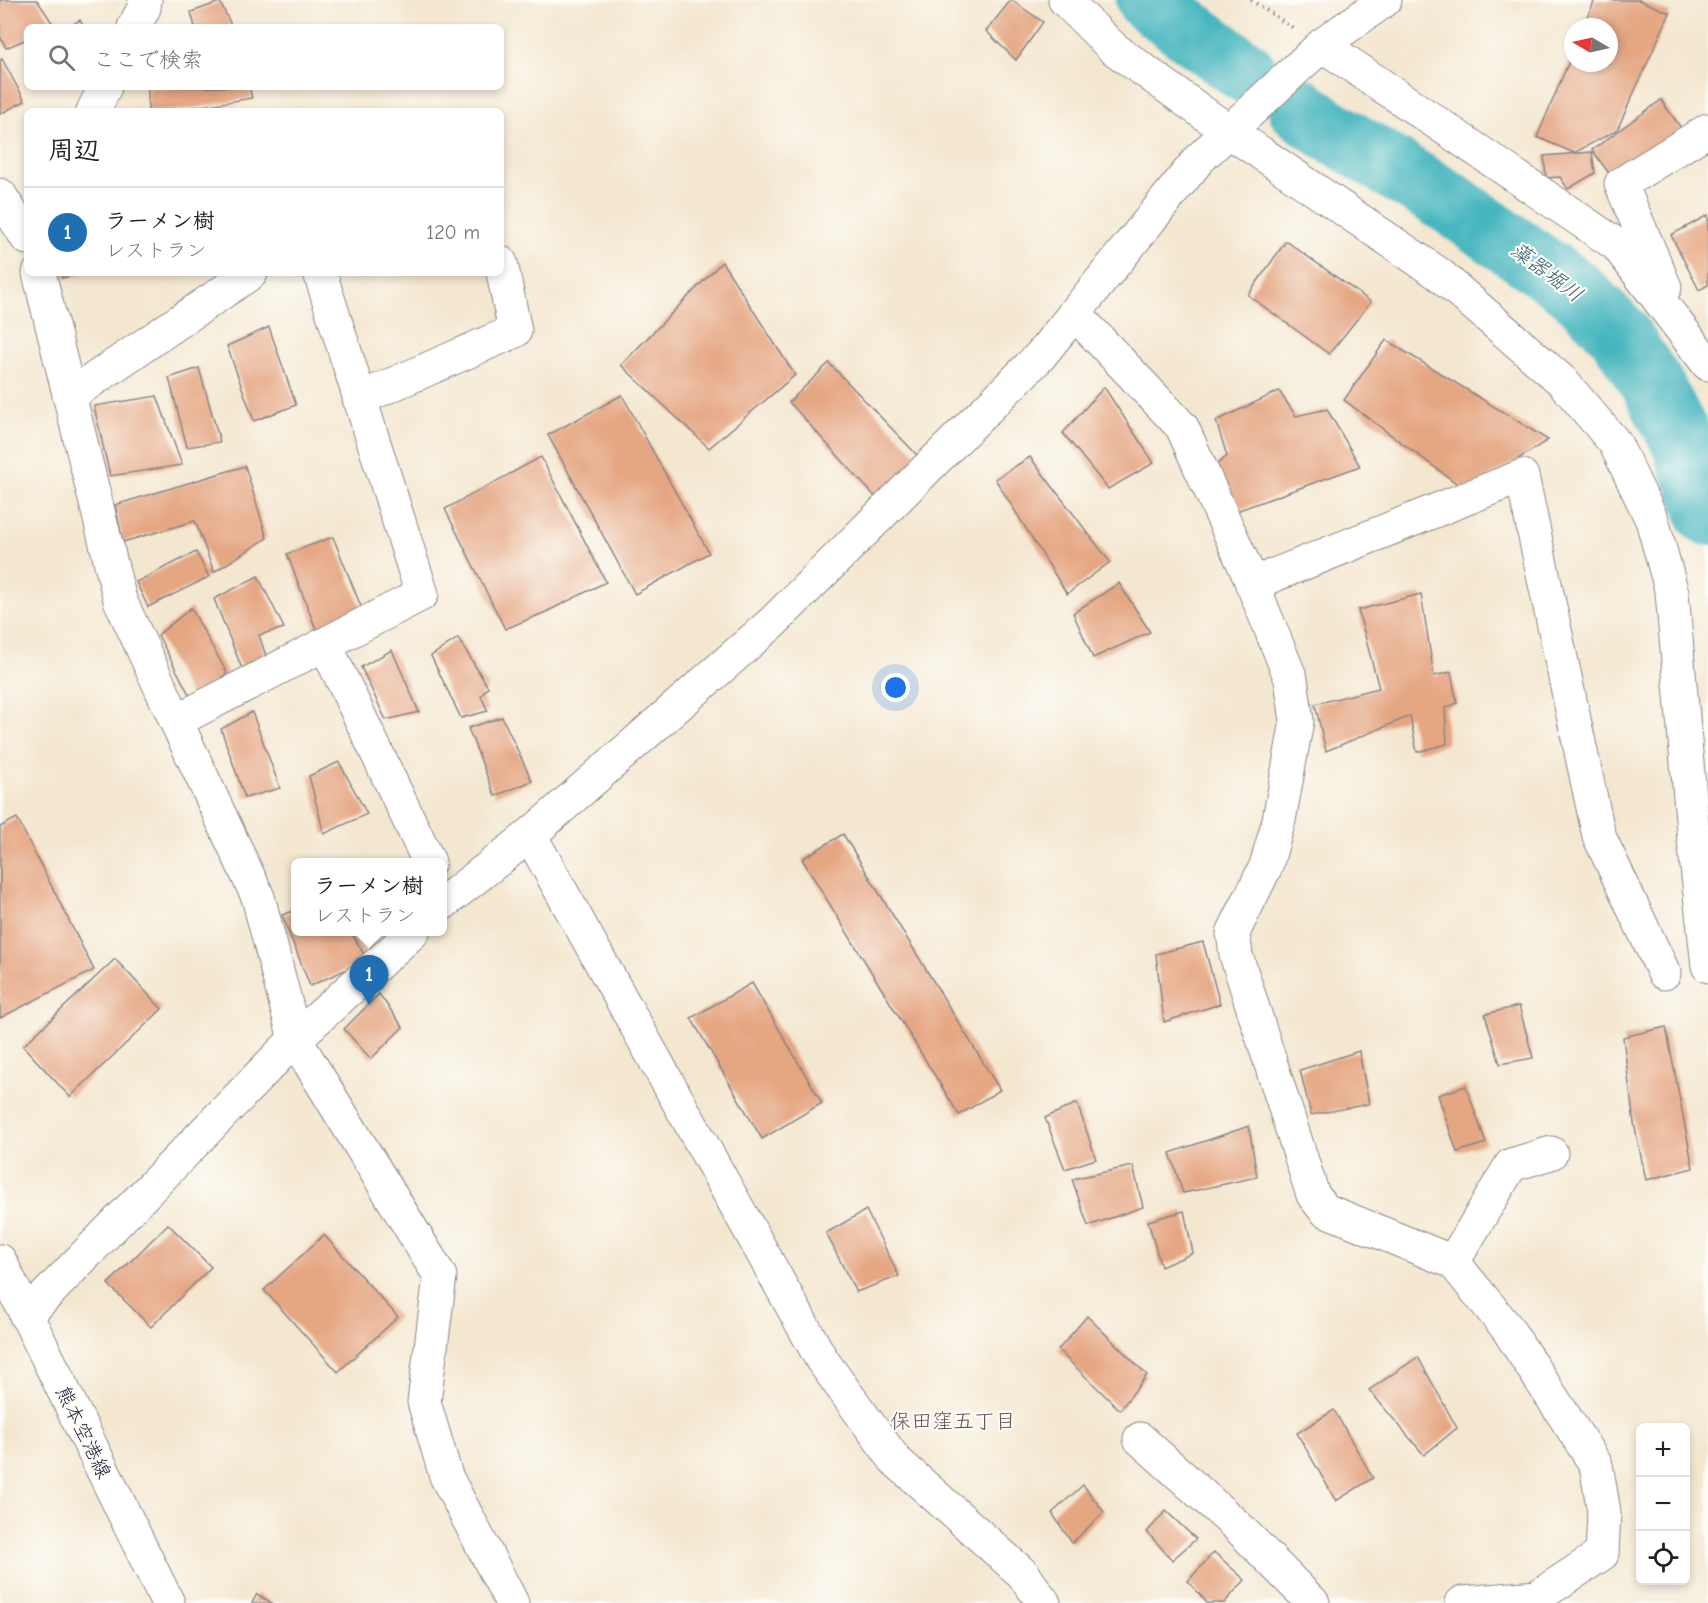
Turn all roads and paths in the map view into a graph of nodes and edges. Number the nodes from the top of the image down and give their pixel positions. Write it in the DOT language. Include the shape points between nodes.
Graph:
graph roads {
  1 [pos="145,0"];
  2 [pos="1065,0"];
  3 [pos="1251,0"];
  4 [pos="1385,0"];
  5 [pos="136,24"];
  6 [pos="1322,45"];
  7 [pos="104,90"];
  8 [pos="94,108"];
  9 [pos="1227,130"];
  10 [pos="1708,130"];
  11 [pos="0,195"];
  12 [pos="24,233"];
  13 [pos="40,276"];
  14 [pos="247,276"];
  15 [pos="321,276"];
  16 [pos="504,276"];
  17 [pos="1074,313"];
  18 [pos="1684,333"];
  19 [pos="1708,364"];
  20 [pos="69,396"];
  21 [pos="359,399"];
  22 [pos="1252,584"];
  23 [pos="325,644"];
  24 [pos="176,721"];
  25 [pos="530,836"];
  26 [pos="427,858"];
  27 [pos="447,896"];
  28 [pos="409,936"];
  29 [pos="1708,966"];
  30 [pos="1664,973"];
  31 [pos="295,1040"];
  32 [pos="1551,1153"];
  33 [pos="0,1261"];
  34 [pos="1453,1262"];
  35 [pos="26,1316"];
  36 [pos="1140,1439"];
  37 [pos="168,1603"];
  38 [pos="512,1603"];
  39 [pos="1044,1603"];
  40 [pos="1313,1603"];
  41 [pos="1462,1603"];
  1 -- 5 [label="street"];
  2 -- 9 [label="street" via="1113,48"];
  3 -- 6 [label="path"];
  4 -- 6 [label="street"];
  6 -- 9 [label="street"];
  6 -- 18 [label="street" via="1617,245"];
  7 -- 8 [label="street"];
  9 -- 17 [label="street"];
  9 -- 29 [label="street" via="1438,274 1562,381 1615,443 1652,520 1672,593"];
  10 -- 18 [label="street" via="1620,184"];
  11 -- 12 [label="street"];
  13 -- 20 [label="street"];
  14 -- 20 [label="street"];
  15 -- 21 [label="street"];
  16 -- 21 [label="street" via="515,331"];
  17 -- 22 [label="street" via="1182,427"];
  17 -- 25 [label="street" via="1040,356 772,622"];
  18 -- 19 [label="street"];
  20 -- 24 [label="street" via="120,600"];
  21 -- 23 [label="street" via="422,594"];
  22 -- 30 [label="street" via="1522,476 1599,836"];
  22 -- 34 [label="street" via="1291,679 1297,721 1279,820 1266,866 1233,933 1236,955 1313,1195 1325,1210"];
  23 -- 24 [label="street"];
  23 -- 26 [label="street"];
  24 -- 31 [label="street" via="258,897"];
  25 -- 27 [label="street"];
  25 -- 39 [label="street" via="822,1360 895,1460 1023,1574"];
  28 -- 31 [label="street"];
  31 -- 35 [label="street"];
  31 -- 38 [label="street" via="440,1276 424,1402 446,1476"];
  32 -- 34 [label="street" via="1511,1165"];
  33 -- 35 [label="street, 熊本空港線"];
  34 -- 41 [label="street" via="1507,1328 1596,1465 1604,1512 1602,1554 1537,1597"];
  35 -- 37 [label="street, 熊本空港線"];
  36 -- 40 [label="street" via="1236,1525"];
}
